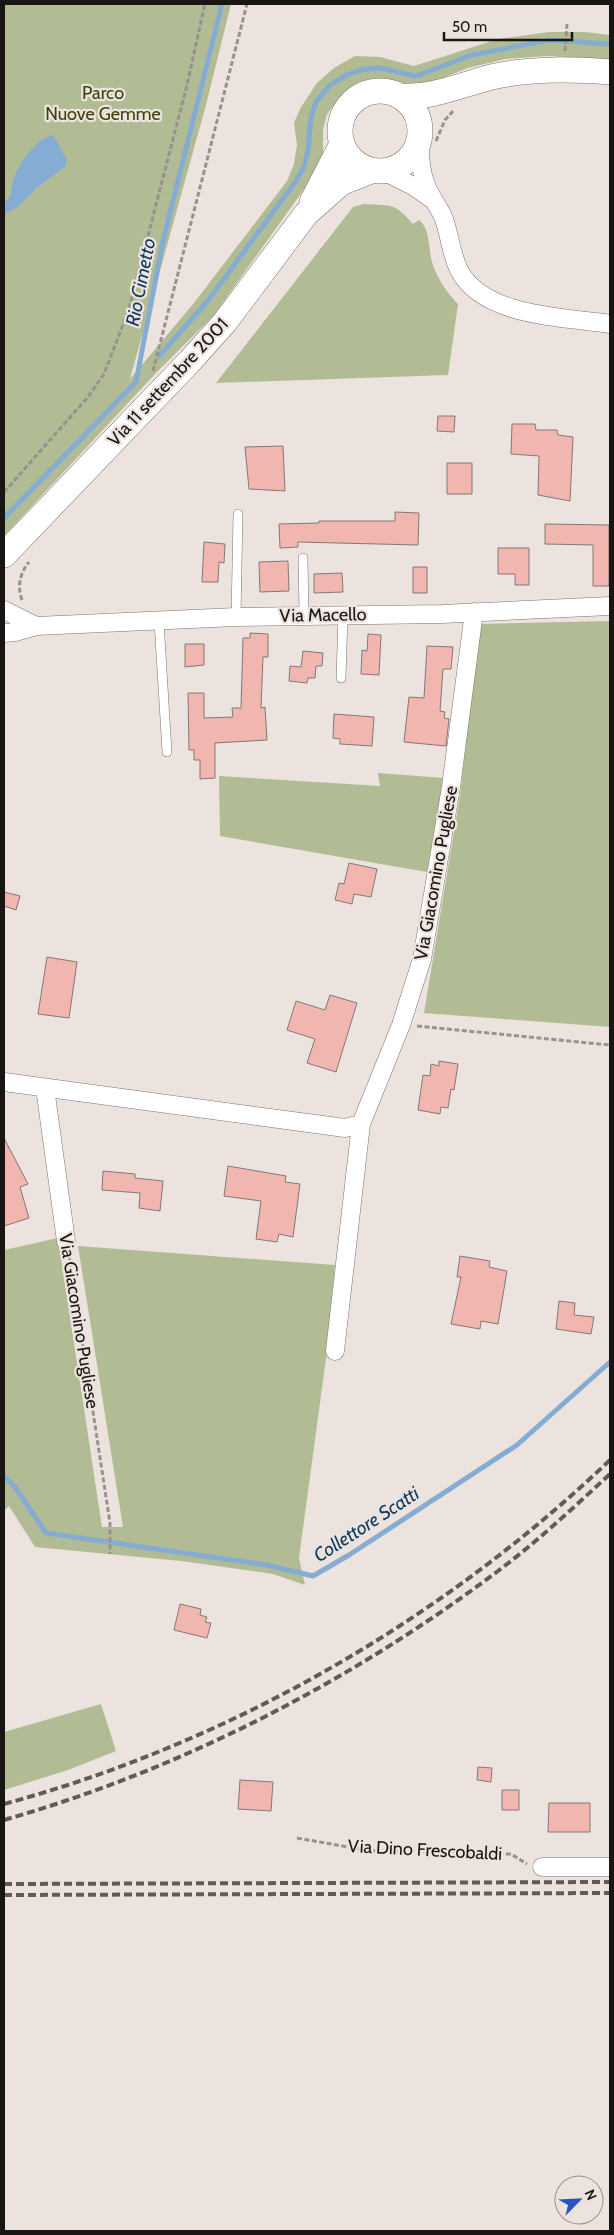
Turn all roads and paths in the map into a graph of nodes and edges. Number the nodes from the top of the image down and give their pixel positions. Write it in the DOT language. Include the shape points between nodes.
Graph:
graph roads {
  1 [pos="205,4"];
  2 [pos="247,4"];
  3 [pos="567,24"];
  4 [pos="564,69"];
  5 [pos="610,72"];
  6 [pos="399,96"];
  7 [pos="458,98"];
  8 [pos="425,139"];
  9 [pos="342,144"];
  10 [pos="377,171"];
  11 [pos="433,200"];
  12 [pos="306,214"];
  13 [pos="610,324"];
  14 [pos="156,397"];
  15 [pos="4,492"];
  16 [pos="238,514"];
  17 [pos="11,548"];
  18 [pos="303,558"];
  19 [pos="4,573"];
  20 [pos="610,606"];
  21 [pos="4,610"];
  22 [pos="474,612"];
  23 [pos="344,615"];
  24 [pos="304,616"];
  25 [pos="236,617"];
  26 [pos="159,621"];
  27 [pos="36,626"];
  28 [pos="4,633"];
  29 [pos="341,678"];
  30 [pos="167,752"];
  31 [pos="401,1025"];
  32 [pos="610,1045"];
  33 [pos="4,1082"];
  34 [pos="45,1088"];
  35 [pos="361,1124"];
  36 [pos="66,1241"];
  37 [pos="335,1351"];
  38 [pos="110,1554"];
  39 [pos="296,1838"];
  40 [pos="542,1867"];
  41 [pos="610,1868"];
  1 -- 15 [label="path" via="129,309 104,374 88,397"];
  2 -- 14 [label="path" via="152,368"];
  3 -- 4 [label="path"];
  4 -- 5 [label="main road, Via 11 settembre 2001"];
  4 -- 7 [label="main road, Via 11 settembre 2001" via="496,76"];
  6 -- 7 [label="main road, Via 11 settembre 2001"];
  6 -- 8 [label="main road" via="417,115"];
  6 -- 9 [label="main road, Via 11 settembre 2001" via="376,91 354,100 342,120"];
  7 -- 8 [label="path" via="439,131"];
  7 -- 8 [label="main road, Via 11 settembre 2001" via="430,114"];
  8 -- 10 [label="main road, Via 11 settembre 2001" via="406,162"];
  8 -- 11 [label="street" via="421,168"];
  9 -- 10 [label="main road" via="353,161"];
  9 -- 12 [label="main road, Via 11 settembre 2001"];
  10 -- 11 [label="street" via="413,186"];
  10 -- 12 [label="main road, Via 11 settembre 2001" via="341,183"];
  11 -- 13 [label="street" via="441,213 460,272 486,299 526,312"];
  12 -- 14 [label="main road, Via 11 settembre 2001" via="224,322"];
  14 -- 17 [label="main road, Via 11 settembre 2001"];
  16 -- 25 [label="lane"];
  17 -- 19 [label="main road, Via 11 settembre 2001"];
  18 -- 24 [label="lane"];
  20 -- 22 [label="street, Via Macello"];
  21 -- 27 [label="street, Via Macello"];
  22 -- 23 [label="street, Via Macello"];
  22 -- 31 [label="street, Via Giacomino Pugliese" via="452,787 422,959"];
  23 -- 24 [label="street, Via Macello"];
  23 -- 29 [label="lane"];
  24 -- 25 [label="street, Via Macello"];
  25 -- 26 [label="street, Via Macello"];
  26 -- 27 [label="street, Via Macello"];
  26 -- 30 [label="lane"];
  27 -- 28 [label="street, Via Macello"];
  31 -- 32 [label="path"];
  31 -- 35 [label="street, Via Giacomino Pugliese"];
  33 -- 34 [label="street"];
  34 -- 35 [label="street" via="345,1128"];
  34 -- 36 [label="street, Via Giacomino Pugliese"];
  35 -- 37 [label="street, Via Giacomino Pugliese"];
  36 -- 38 [label="path, Via Giacomino Pugliese" via="110,1523"];
  39 -- 40 [label="path, Via Dino Frescobaldi" via="372,1850 511,1854 529,1866"];
  40 -- 41 [label="street"];
}
